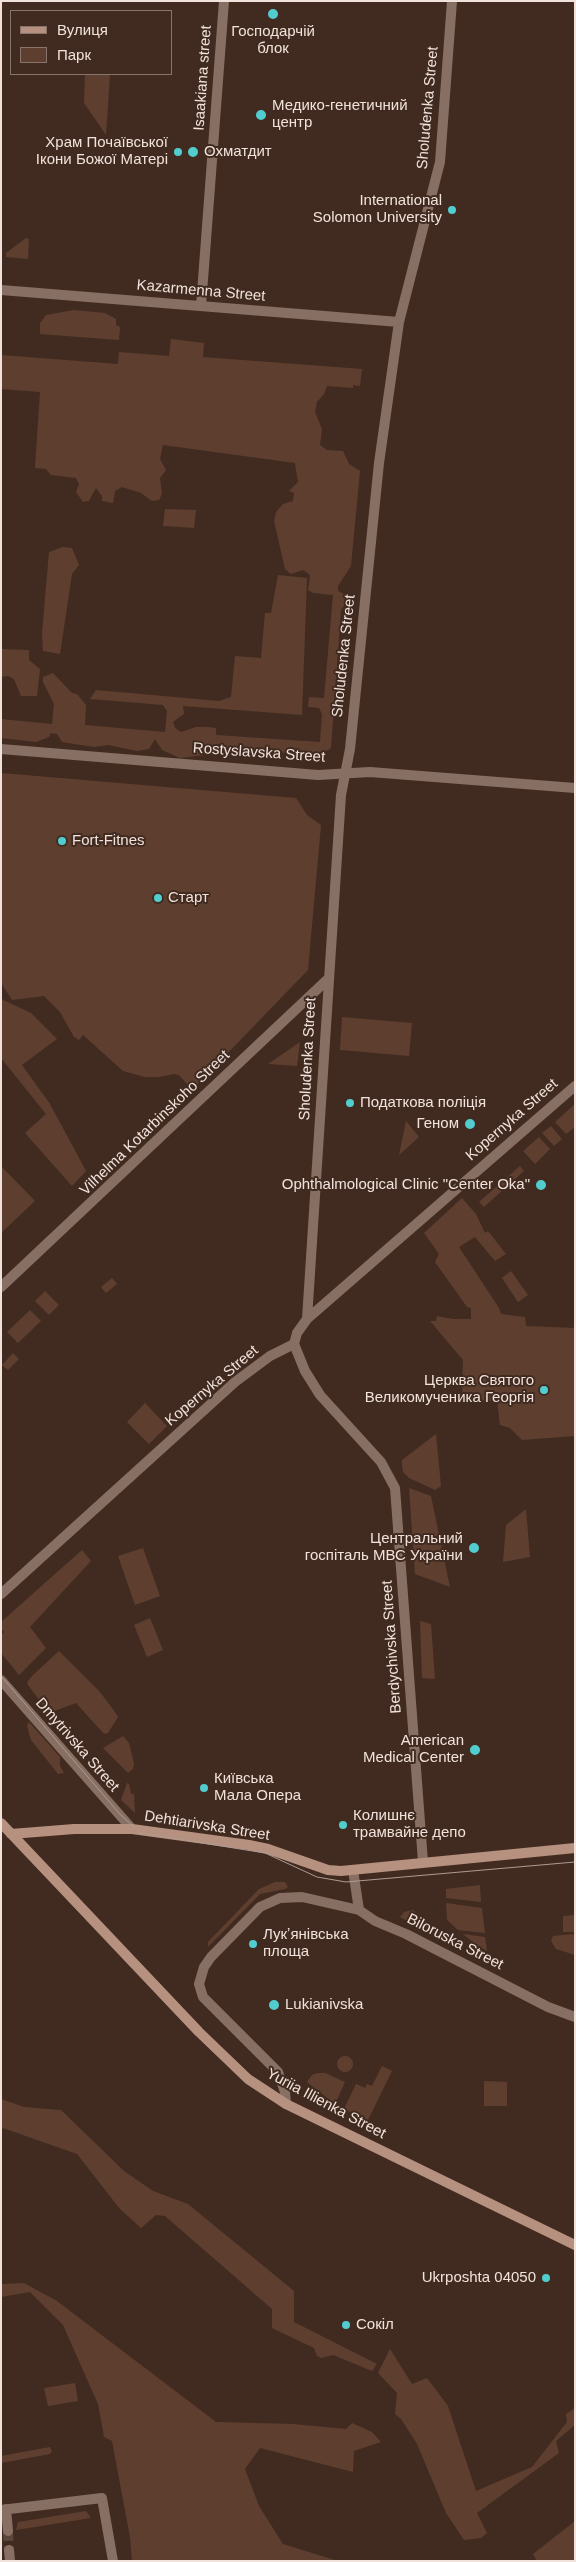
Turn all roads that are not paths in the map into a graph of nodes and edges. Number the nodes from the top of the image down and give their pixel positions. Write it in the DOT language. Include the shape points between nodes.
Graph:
graph roads {
  1 [pos="224,1"];
  2 [pos="452,1"];
  3 [pos="1,290"];
  4 [pos="201,306"];
  5 [pos="399,322"];
  6 [pos="1,749"];
  7 [pos="344,773"];
  8 [pos="575,788"];
  9 [pos="328,979"];
  10 [pos="575,1086"];
  11 [pos="1,1287"];
  12 [pos="307,1319"];
  13 [pos="294,1344"];
  14 [pos="1,1594"];
  15 [pos="1,1680"];
  16 [pos="1,1824"];
  17 [pos="132,1829"];
  18 [pos="11,1834"];
  19 [pos="575,1848"];
  20 [pos="423,1862"];
  21 [pos="353,1870"];
  22 [pos="359,1910"];
  23 [pos="575,2017"];
  24 [pos="286,2104"];
  25 [pos="575,2244"];
  26 [pos="4,2510"];
  27 [pos="8,2531"];
  28 [pos="9,2550"];
  29 [pos="10,2561"];
  30 [pos="113,2561"];
  1 -- 4 [label="street, Isaakiana street"];
  2 -- 5 [label="street, Sholudenka Street" via="440,162"];
  3 -- 4 [label="street, Kazarmenna Street"];
  4 -- 5 [label="street, Kazarmenna Street"];
  5 -- 7 [label="street, Sholudenka Street" via="380,463 350,748"];
  6 -- 7 [label="street, Rostyslavska Street" via="318,775"];
  7 -- 8 [label="street, Rostyslavska Street" via="370,772"];
  7 -- 9 [label="street, Sholudenka Street"];
  9 -- 11 [label="street, Vilhelma Kotarbinskoho Street"];
  9 -- 12 [label="street, Sholudenka Street"];
  10 -- 12 [label="street, Kopernyka Street"];
  12 -- 13 [label="street, Kopernyka Street"];
  13 -- 14 [label="street, Kopernyka Street" via="270,1356 235,1382"];
  13 -- 20 [label="street, Berdychivska Street" via="320,1395 381,1462 395,1488"];
  15 -- 17 [label="street, Dmytrivska Street"];
  16 -- 18 [label="main road, Yuriia Illienka Street"];
  17 -- 18 [label="main road, Dehtiarivska Street"];
  17 -- 21 [label="main road, Dehtiarivska Street" via="249,1845 328,1870"];
  18 -- 24 [label="main road, Yuriia Illienka Street" via="239,2071"];
  19 -- 20 [label="main road, Dehtiarivska Street"];
  20 -- 21 [label="main road, Dehtiarivska Street"];
  21 -- 22 [label="street"];
  22 -- 23 [label="street, Biloruska Street" via="375,1921"];
  22 -- 24 [label="street" via="302,1897 289,1896 268,1901 212,1957 199,1977 203,1997 278,2072"];
  24 -- 25 [label="main road, Yuriia Illienka Street"];
  26 -- 27 [label="street"];
  26 -- 30 [label="street" via="102,2498"];
  28 -- 29 [label="street"];
}
